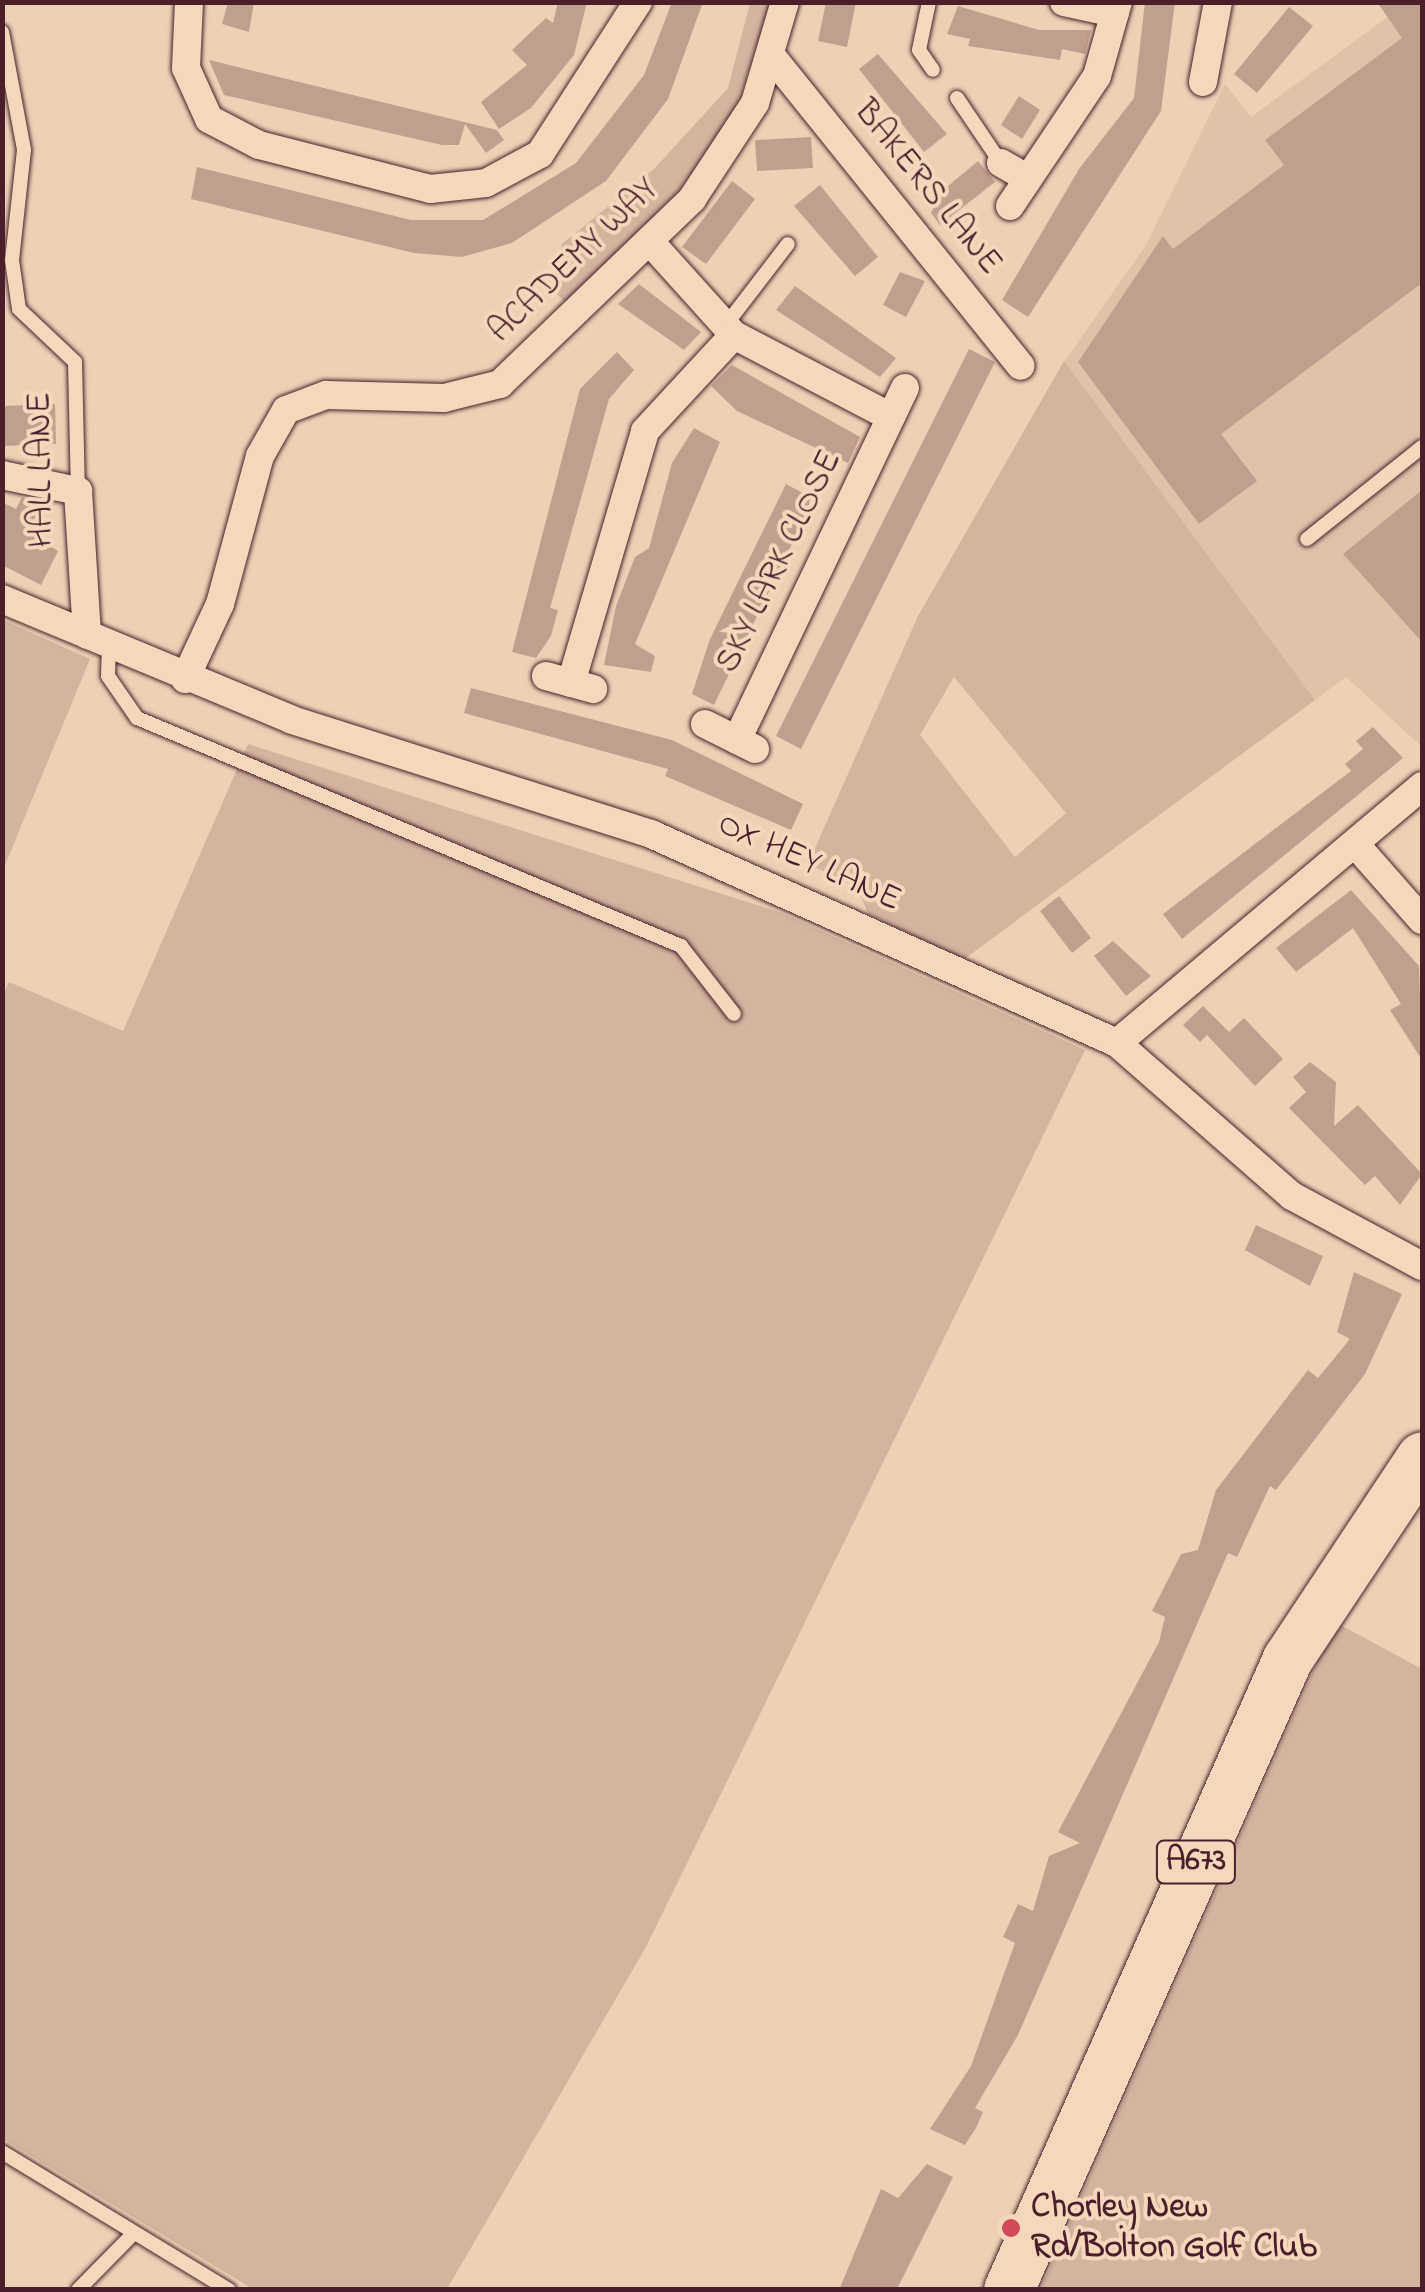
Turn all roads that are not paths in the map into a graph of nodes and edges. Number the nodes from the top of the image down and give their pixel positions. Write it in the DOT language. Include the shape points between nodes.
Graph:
graph roads {
  1 [pos="188,2"];
  2 [pos="638,2"];
  3 [pos="785,2"];
  4 [pos="930,2"];
  5 [pos="1064,2"];
  6 [pos="1218,2"];
  7 [pos="1117,8"];
  8 [pos="2,32"];
  9 [pos="772,58"];
  10 [pos="933,70"];
  11 [pos="1204,82"];
  12 [pos="956,98"];
  13 [pos="1002,163"];
  14 [pos="1028,178"];
  15 [pos="1010,206"];
  16 [pos="652,244"];
  17 [pos="788,244"];
  18 [pos="730,331"];
  19 [pos="1021,366"];
  20 [pos="905,388"];
  21 [pos="891,417"];
  22 [pos="1422,448"];
  23 [pos="2,475"];
  24 [pos="78,490"];
  25 [pos="1308,540"];
  26 [pos="2,599"];
  27 [pos="100,641"];
  28 [pos="185,679"];
  29 [pos="570,682"];
  30 [pos="705,724"];
  31 [pos="1422,786"];
  32 [pos="1356,845"];
  33 [pos="1422,920"];
  34 [pos="734,1014"];
  35 [pos="1117,1043"];
  36 [pos="1422,1266"];
  37 [pos="1422,1457"];
  38 [pos="2,2152"];
  39 [pos="134,2233"];
  40 [pos="78,2290"];
  41 [pos="229,2290"];
  42 [pos="1009,2290"];
  1 -- 2 [label="street" via="186,68 209,119 259,145 430,189 486,183 540,154"];
  3 -- 9 [label="street, ACADEMY WAY"];
  4 -- 10 [label="lane" via="918,50"];
  5 -- 7 [label="street"];
  6 -- 11 [label="street"];
  7 -- 14 [label="street" via="1097,76"];
  8 -- 24 [label="lane, HALL LANE" via="24,150 12,260 19,309 78,370"];
  9 -- 16 [label="street, ACADEMY WAY" via="735,141"];
  9 -- 19 [label="street, BAKERS LANE"];
  12 -- 13 [label="lane"];
  13 -- 14 [label="street"];
  14 -- 15 [label="street"];
  16 -- 18 [label="street"];
  16 -- 28 [label="street, ACADEMY WAY" via="578,318 476,395 326,396 286,410 260,456 220,604"];
  17 -- 18 [label="lane"];
  18 -- 21 [label="street"];
  18 -- 29 [label="street" via="645,431"];
  20 -- 21 [label="street, SKY LARK CLOSE"];
  21 -- 30 [label="street, SKY LARK CLOSE" via="746,744"];
  22 -- 25 [label="lane"];
  23 -- 24 [label="street"];
  24 -- 27 [label="street, HALL LANE"];
  26 -- 27 [label="street, OX HEY LANE"];
  27 -- 28 [label="street, OX HEY LANE"];
  27 -- 34 [label="lane" via="108,676 138,718 680,946"];
  28 -- 35 [label="street, OX HEY LANE" via="650,834"];
  31 -- 32 [label="street"];
  32 -- 33 [label="street"];
  32 -- 35 [label="street"];
  35 -- 36 [label="street, OX HEY LANE" via="1292,1196"];
  37 -- 42 [label="highway, A673" via="1288,1659"];
  38 -- 39 [label="lane"];
  39 -- 40 [label="lane"];
  39 -- 41 [label="lane"];
}
